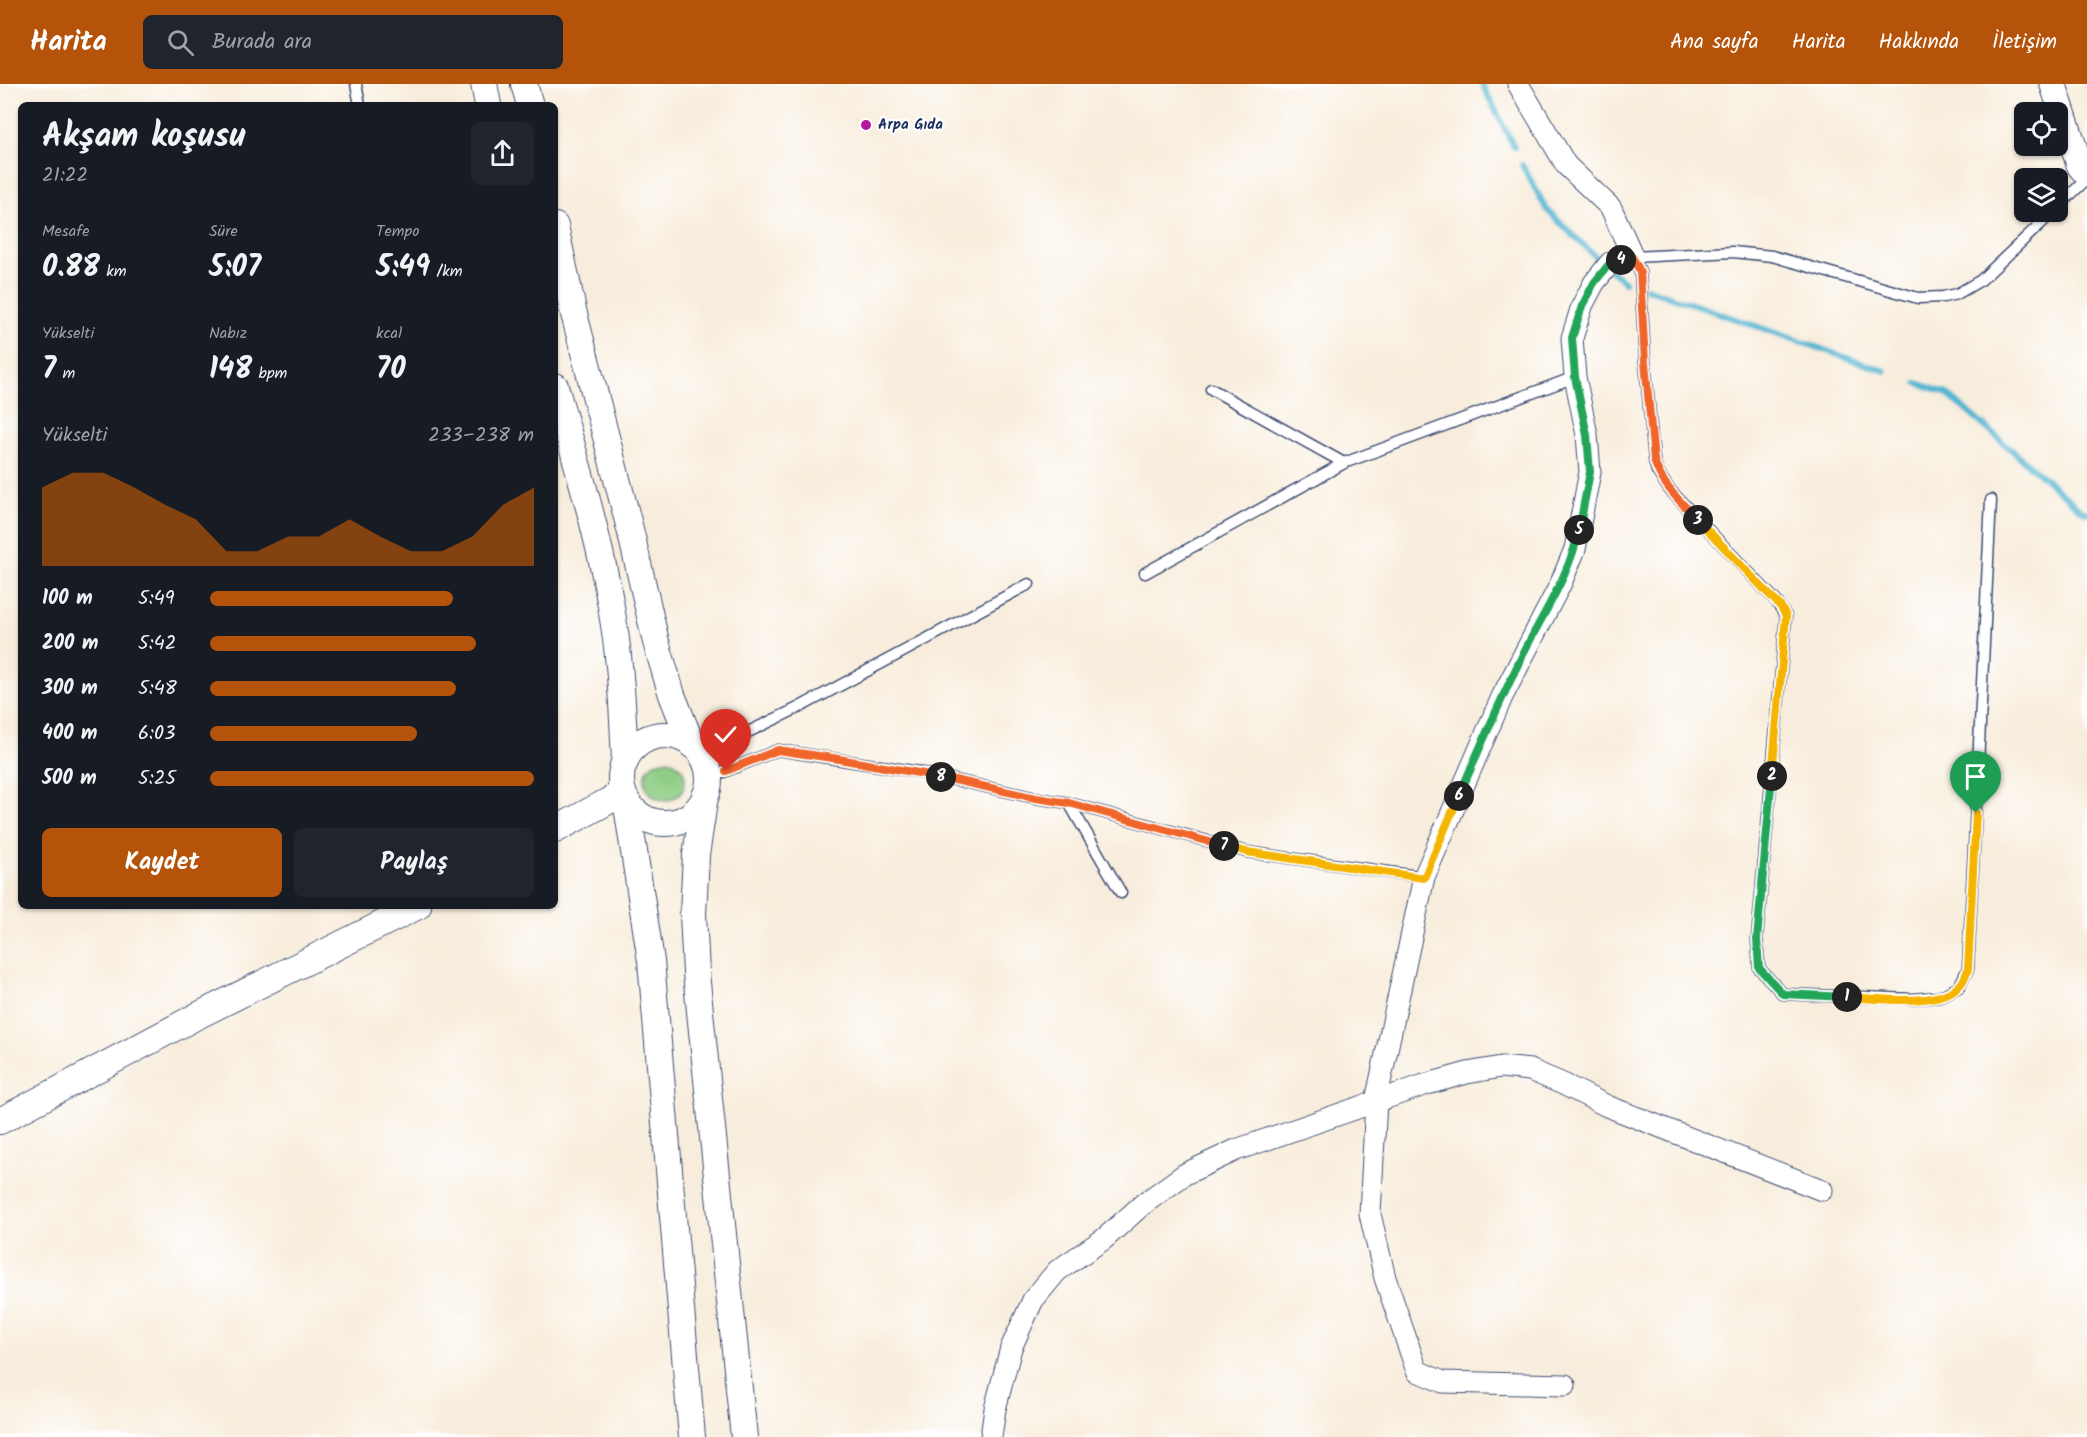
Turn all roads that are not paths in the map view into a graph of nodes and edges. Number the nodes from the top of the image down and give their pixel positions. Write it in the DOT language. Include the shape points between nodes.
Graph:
graph roads {
  1 [pos="356,84"];
  2 [pos="484,84"];
  3 [pos="524,84"];
  4 [pos="1518,84"];
  5 [pos="2053,84"];
  6 [pos="359,102"];
  7 [pos="487,102"];
  8 [pos="529,102"];
  9 [pos="2087,176"];
  10 [pos="2068,196"];
  11 [pos="2042,222"];
  12 [pos="558,240"];
  13 [pos="1632,257"];
  14 [pos="1575,377"];
  15 [pos="1211,389"];
  16 [pos="558,397"];
  17 [pos="1344,463"];
  18 [pos="1991,500"];
  19 [pos="1144,573"];
  20 [pos="1029,584"];
  21 [pos="625,762"];
  22 [pos="703,770"];
  23 [pos="625,796"];
  24 [pos="1069,803"];
  25 [pos="558,829"];
  26 [pos="1424,878"];
  27 [pos="1121,893"];
  28 [pos="412,909"];
  29 [pos="1376,1101"];
  30 [pos="0,1121"];
  31 [pos="1822,1190"];
  32 [pos="1565,1385"];
  33 [pos="692,1437"];
  34 [pos="744,1437"];
  35 [pos="991,1437"];
  1 -- 6 [label="lane"];
  2 -- 7 [label="street"];
  3 -- 8 [label="street"];
  4 -- 13 [label="street" via="1566,165 1611,208"];
  5 -- 9 [label="street" via="2080,166"];
  9 -- 10 [label="lane"];
  11 -- 13 [label="lane" via="1981,280 1957,294 1937,298 1912,296 1772,256 1733,252"];
  12 -- 22 [label="street" via="656,642 672,695"];
  13 -- 14 [label="street" via="1610,263 1582,306 1572,338"];
  13 -- 18 [label="lane" via="1640,271 1657,471 1786,616 1757,939 1759,968 1783,994 1939,997 1959,987 1965,979"];
  14 -- 17 [label="lane"];
  14 -- 26 [label="street" via="1590,472 1575,549 1502,697"];
  15 -- 17 [label="lane"];
  16 -- 21 [label="street" via="597,540 614,623"];
  17 -- 19 [label="lane"];
  20 -- 22 [label="lane" via="742,735"];
  21 -- 22 [label="street" via="642,742 667,736 680,738"];
  21 -- 23 [label="street"];
  22 -- 23 [label="street" via="698,808 674,822 646,819"];
  22 -- 24 [label="lane" via="778,750 919,772"];
  22 -- 34 [label="street" via="693,914 696,973"];
  23 -- 25 [label="street"];
  23 -- 33 [label="street" via="651,961"];
  24 -- 26 [label="lane" via="1247,852"];
  24 -- 27 [label="lane"];
  26 -- 29 [label="street"];
  28 -- 30 [label="street" via="197,1016"];
  29 -- 31 [label="street" via="1467,1073 1501,1067 1530,1070 1607,1106"];
  29 -- 32 [label="street" via="1370,1214 1385,1278 1417,1371 1443,1382"];
  29 -- 35 [label="street" via="1236,1150 1185,1174 1057,1271 1033,1300 1011,1348"];
}
